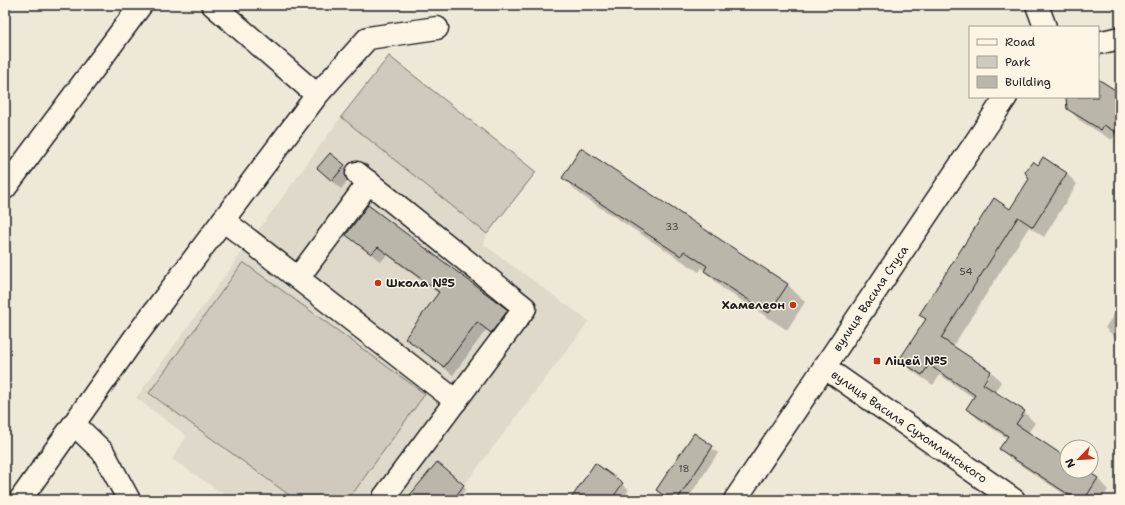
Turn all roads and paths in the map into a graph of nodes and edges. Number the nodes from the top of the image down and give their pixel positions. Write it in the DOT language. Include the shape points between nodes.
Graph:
graph roads {
  1 [pos="141,5"];
  2 [pos="213,5"];
  3 [pos="1037,5"];
  4 [pos="1045,26"];
  5 [pos="437,28"];
  6 [pos="1120,38"];
  7 [pos="1099,43"];
  8 [pos="317,95"];
  9 [pos="1005,98"];
  10 [pos="5,188"];
  11 [pos="223,220"];
  12 [pos="298,278"];
  13 [pos="824,366"];
  14 [pos="456,401"];
  15 [pos="74,424"];
  16 [pos="384,497"];
  17 [pos="20,500"];
  18 [pos="129,500"];
  19 [pos="735,500"];
  20 [pos="1014,500"];
  1 -- 10 [label="street"];
  2 -- 8 [label="street"];
  3 -- 4 [label="street"];
  5 -- 8 [label="street" via="368,38"];
  6 -- 7 [label="street"];
  8 -- 11 [label="street"];
  9 -- 13 [label="street, вулиця Василя Стуса"];
  11 -- 12 [label="street"];
  11 -- 15 [label="street"];
  12 -- 14 [label="street"];
  12 -- 14 [label="street" via="363,178 525,308"];
  13 -- 19 [label="street, вулиця Василя Стуса"];
  13 -- 20 [label="street, вулиця Василя Сухомлинського"];
  14 -- 16 [label="street"];
  15 -- 17 [label="street"];
  15 -- 18 [label="street" via="103,452"];
}
